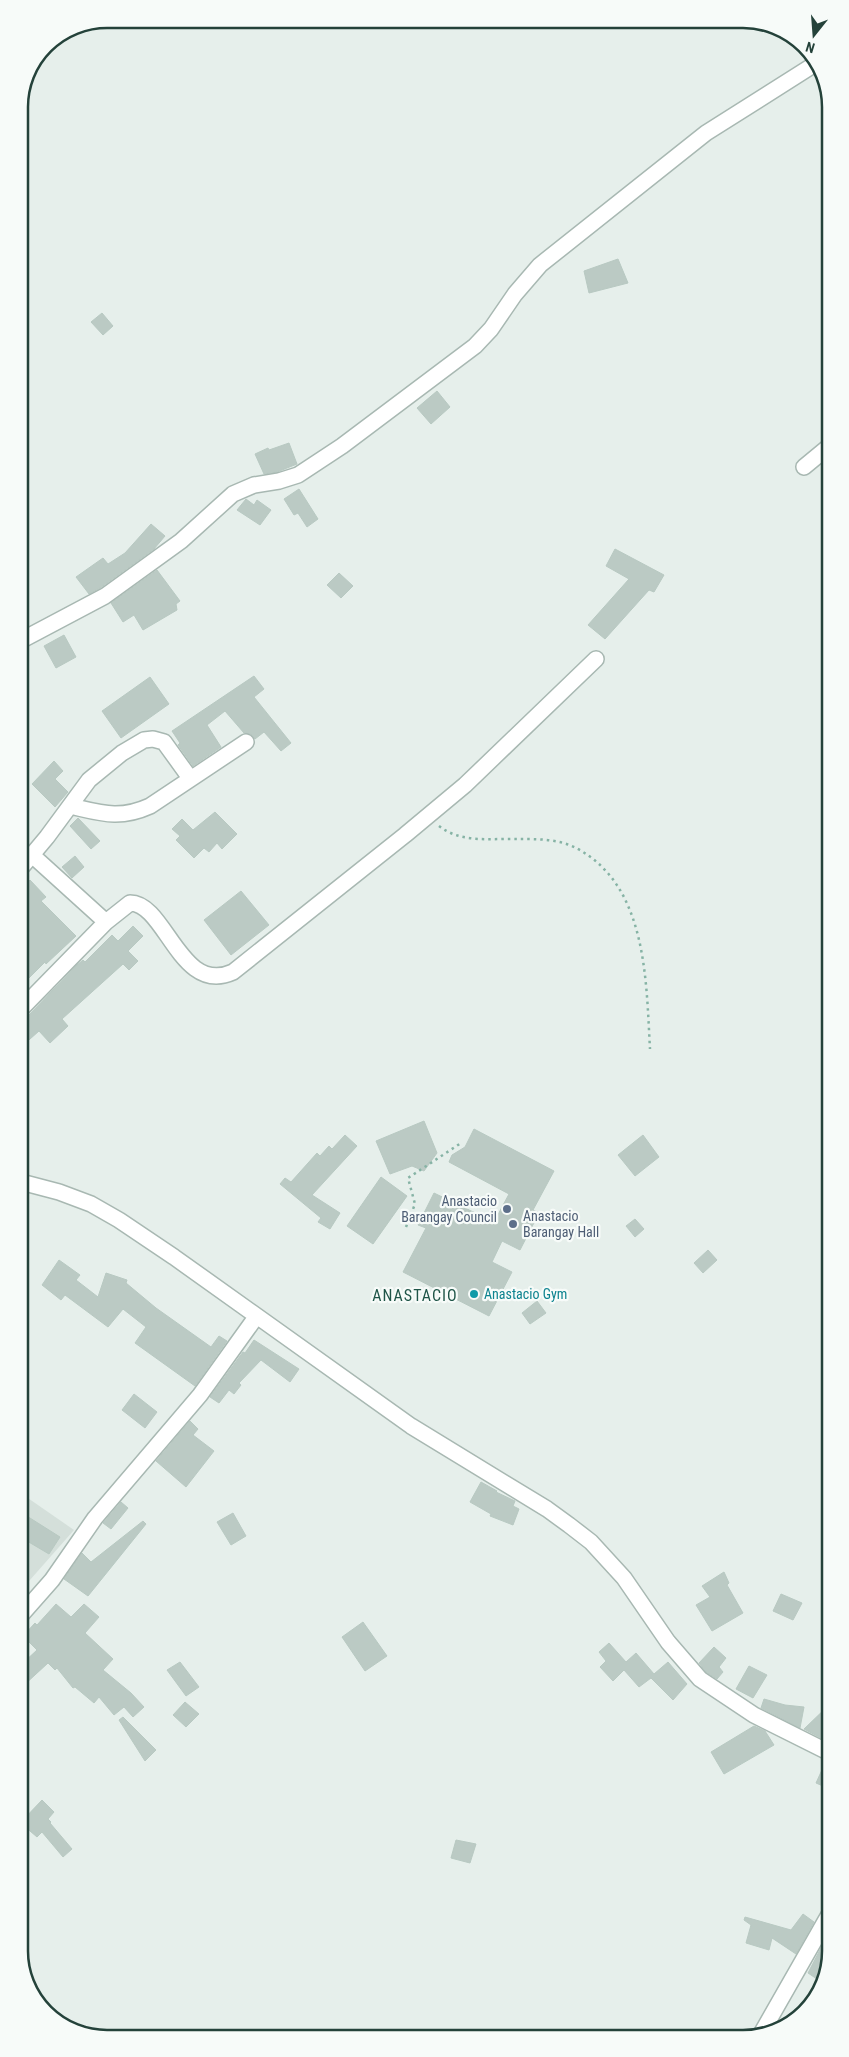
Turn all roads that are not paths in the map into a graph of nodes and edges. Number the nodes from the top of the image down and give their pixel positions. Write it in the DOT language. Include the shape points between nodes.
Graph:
graph roads {
  1 [pos="810,67"];
  2 [pos="822,452"];
  3 [pos="804,467"];
  4 [pos="28,637"];
  5 [pos="596,659"];
  6 [pos="246,742"];
  7 [pos="190,778"];
  8 [pos="70,806"];
  9 [pos="32,855"];
  10 [pos="28,860"];
  11 [pos="106,922"];
  12 [pos="28,1002"];
  13 [pos="28,1184"];
  14 [pos="256,1317"];
  15 [pos="28,1607"];
  16 [pos="822,1749"];
  17 [pos="822,1927"];
  18 [pos="766,2026"];
  1 -- 4 [label="street" via="706,133 590,224 540,265 475,346 342,446 298,475 254,485 233,494 181,541 105,596"];
  2 -- 3 [label="street"];
  5 -- 11 [label="street" via="465,785 233,972 215,977 200,973 150,914 136,903 130,902"];
  6 -- 7 [label="street"];
  7 -- 8 [label="street" via="150,806 128,814 100,814"];
  7 -- 8 [label="street" via="164,742 144,740 89,780"];
  8 -- 9 [label="street"];
  9 -- 10 [label="street"];
  9 -- 11 [label="street"];
  11 -- 12 [label="street"];
  13 -- 14 [label="street" via="59,1192 105,1212"];
  14 -- 15 [label="street" via="200,1395 95,1518 52,1580"];
  14 -- 16 [label="street" via="411,1426 569,1525 591,1542 624,1578 668,1642 700,1679 754,1715"];
  17 -- 18 [label="street"];
}
